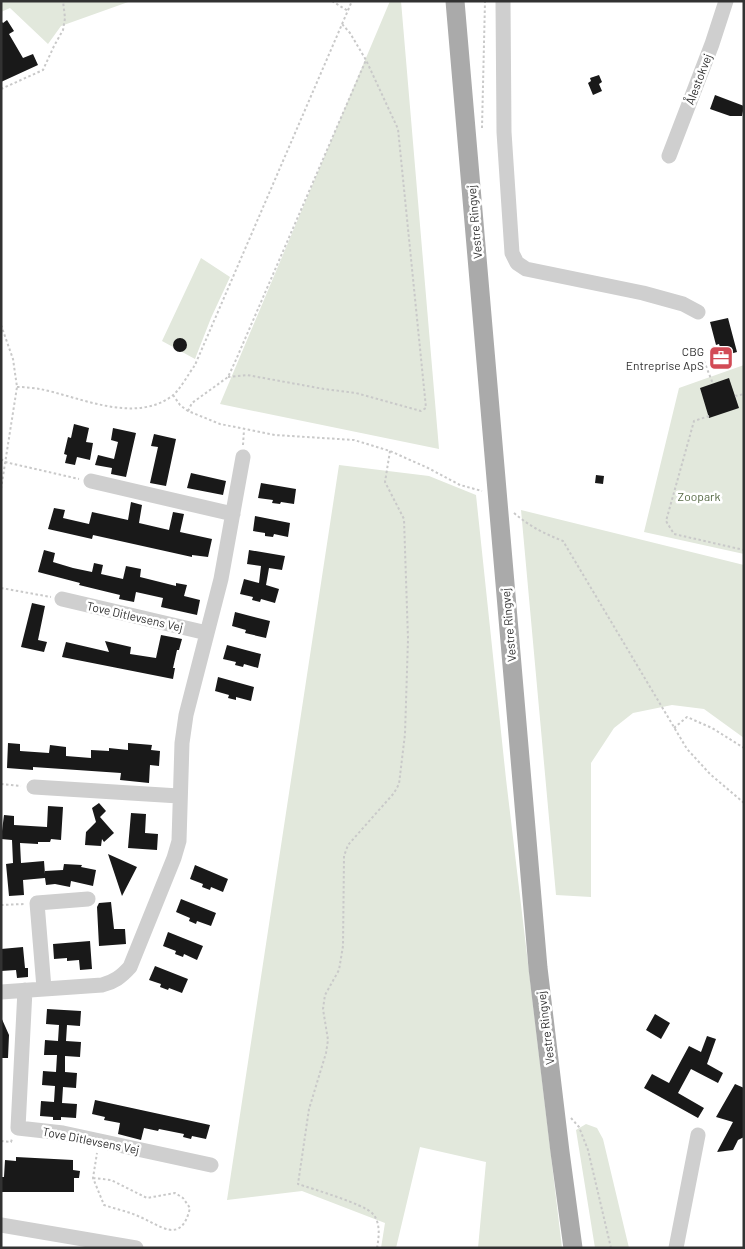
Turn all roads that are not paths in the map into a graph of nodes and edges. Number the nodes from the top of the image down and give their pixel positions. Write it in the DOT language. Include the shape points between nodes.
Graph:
graph roads {
  1 [pos="455,1"];
  2 [pos="503,1"];
  3 [pos="726,1"];
  4 [pos="669,156"];
  5 [pos="698,312"];
  6 [pos="243,457"];
  7 [pos="91,481"];
  8 [pos="233,514"];
  9 [pos="62,599"];
  10 [pos="207,633"];
  11 [pos="34,787"];
  12 [pos="180,796"];
  13 [pos="88,899"];
  14 [pos="44,988"];
  15 [pos="25,990"];
  16 [pos="1,992"];
  17 [pos="698,1135"];
  18 [pos="212,1165"];
  19 [pos="1,1225"];
  20 [pos="136,1248"];
  21 [pos="574,1248"];
  22 [pos="676,1248"];
  1 -- 21 [label="main road, Vestre Ringvej" via="538,968"];
  2 -- 5 [label="street" via="504,132 512,253 517,263 526,269 644,293 683,304"];
  3 -- 4 [label="street, Ålestokvej"];
  6 -- 8 [label="street"];
  7 -- 8 [label="street"];
  8 -- 10 [label="street"];
  9 -- 10 [label="street, Tove Ditlevsens Vej"];
  10 -- 12 [label="street" via="186,715"];
  11 -- 12 [label="street"];
  12 -- 14 [label="street" via="177,850 130,967 122,976 102,985"];
  13 -- 14 [label="street" via="37,903"];
  14 -- 15 [label="street"];
  15 -- 16 [label="street"];
  15 -- 18 [label="street, Tove Ditlevsens Vej" via="18,1128 63,1133"];
  17 -- 22 [label="street"];
  19 -- 20 [label="street"];
}
